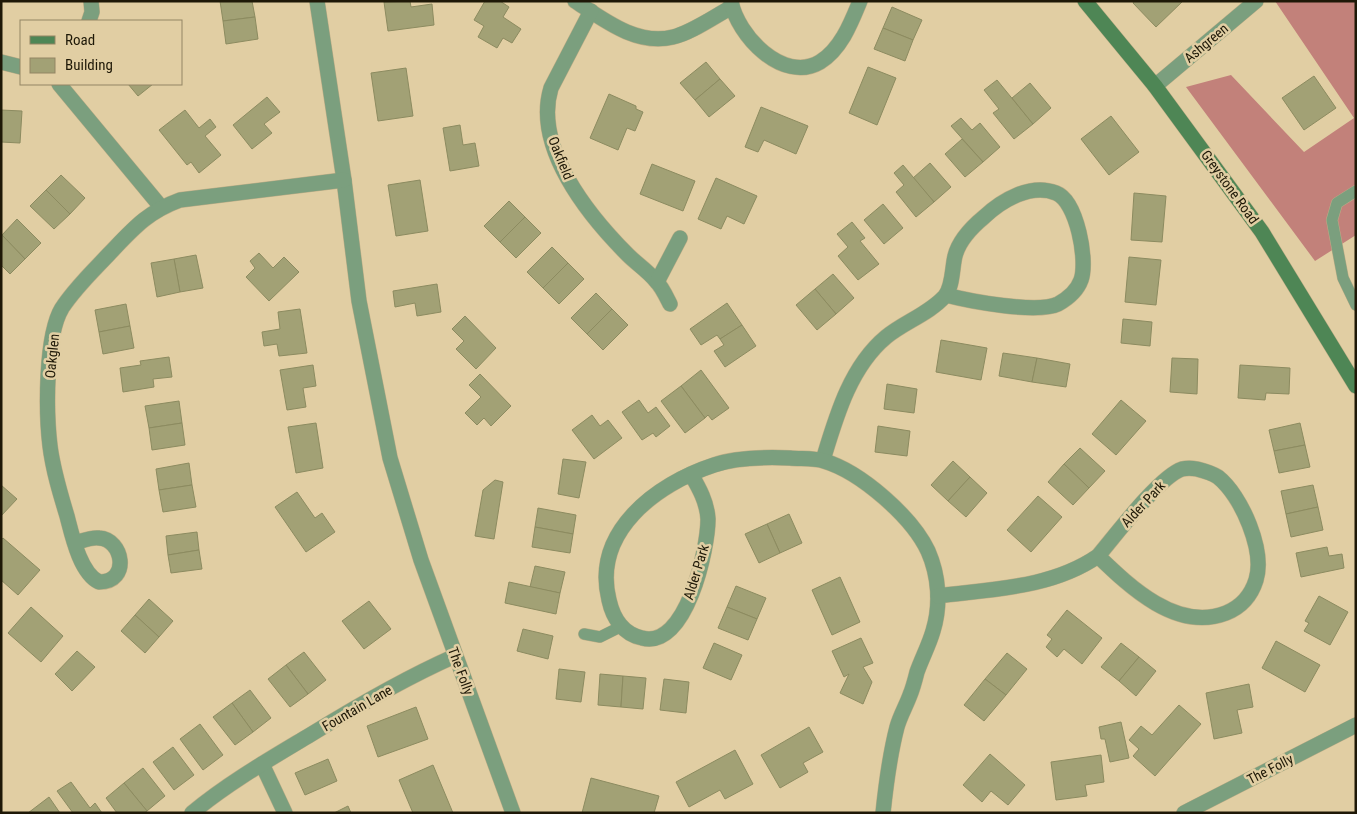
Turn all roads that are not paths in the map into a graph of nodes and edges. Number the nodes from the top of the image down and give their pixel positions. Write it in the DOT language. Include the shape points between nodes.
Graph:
graph roads {
  1 [pos="91,1"];
  2 [pos="317,1"];
  3 [pos="576,1"];
  4 [pos="860,1"];
  5 [pos="1085,1"];
  6 [pos="1256,1"];
  7 [pos="731,4"];
  8 [pos="591,11"];
  9 [pos="89,20"];
  10 [pos="1,62"];
  11 [pos="20,66"];
  12 [pos="61,85"];
  13 [pos="1155,86"];
  14 [pos="344,180"];
  15 [pos="1356,192"];
  16 [pos="161,207"];
  17 [pos="680,238"];
  18 [pos="657,282"];
  19 [pos="946,295"];
  20 [pos="670,304"];
  21 [pos="1356,305"];
  22 [pos="1356,386"];
  23 [pos="823,460"];
  24 [pos="691,474"];
  25 [pos="75,543"];
  26 [pos="1098,556"];
  27 [pos="938,596"];
  28 [pos="622,626"];
  29 [pos="584,634"];
  30 [pos="455,656"];
  31 [pos="1356,724"];
  32 [pos="262,764"];
  33 [pos="192,813"];
  34 [pos="285,813"];
  35 [pos="513,813"];
  36 [pos="883,813"];
  37 [pos="1184,813"];
  1 -- 9 [label="street"];
  2 -- 14 [label="street"];
  3 -- 8 [label="street"];
  4 -- 7 [label="street" via="832,52 819,63 804,67 781,64 759,48 741,26"];
  5 -- 13 [label="main road, Greystone Road"];
  6 -- 13 [label="street, Ashgreen"];
  7 -- 8 [label="street" via="674,37 654,39 632,34"];
  8 -- 18 [label="street, Oakfield" via="551,88 548,101 550,130 559,160 592,215"];
  10 -- 11 [label="street"];
  12 -- 16 [label="street"];
  13 -- 22 [label="main road, Greystone Road" via="1262,232"];
  14 -- 16 [label="street, Oakglen" via="180,200"];
  14 -- 30 [label="street, The Folly" via="359,301 390,458"];
  15 -- 21 [label="lane" via="1337,203 1332,220 1344,278"];
  16 -- 25 [label="street, Oakglen" via="137,225 84,279 62,309 52,335 48,368 50,445"];
  17 -- 18 [label="street"];
  18 -- 20 [label="street, Oakfield"];
  19 -- 19 [label="street" via="1035,308 1054,306 1066,299 1079,284 1083,262 1077,226 1062,197 1050,192 1026,192 985,215 958,247"];
  19 -- 23 [label="street" via="933,307 886,336 866,357 842,403"];
  23 -- 24 [label="street" via="738,460"];
  23 -- 27 [label="street" via="846,470 902,514 924,542 935,568"];
  24 -- 28 [label="street" via="655,493 640,506 614,542 608,560 606,584 612,612"];
  24 -- 28 [label="street, Alder Park" via="702,495 708,517 702,561 693,592 678,620 664,634 646,640"];
  26 -- 26 [label="street, Alder Park" via="1164,481 1183,469 1192,468 1211,473 1232,493 1254,539 1257,571 1253,587 1243,603 1222,614 1199,617 1175,612 1153,602"];
  26 -- 27 [label="street, Alder Park" via="1078,569 1046,580"];
  27 -- 36 [label="street" via="934,630 898,726"];
  28 -- 29 [label="lane" via="600,637"];
  30 -- 32 [label="street, Fountain Lane" via="416,674"];
  30 -- 35 [label="street, The Folly"];
  31 -- 37 [label="street, The Folly"];
  32 -- 33 [label="street, Fountain Lane"];
  32 -- 34 [label="street"];
}
